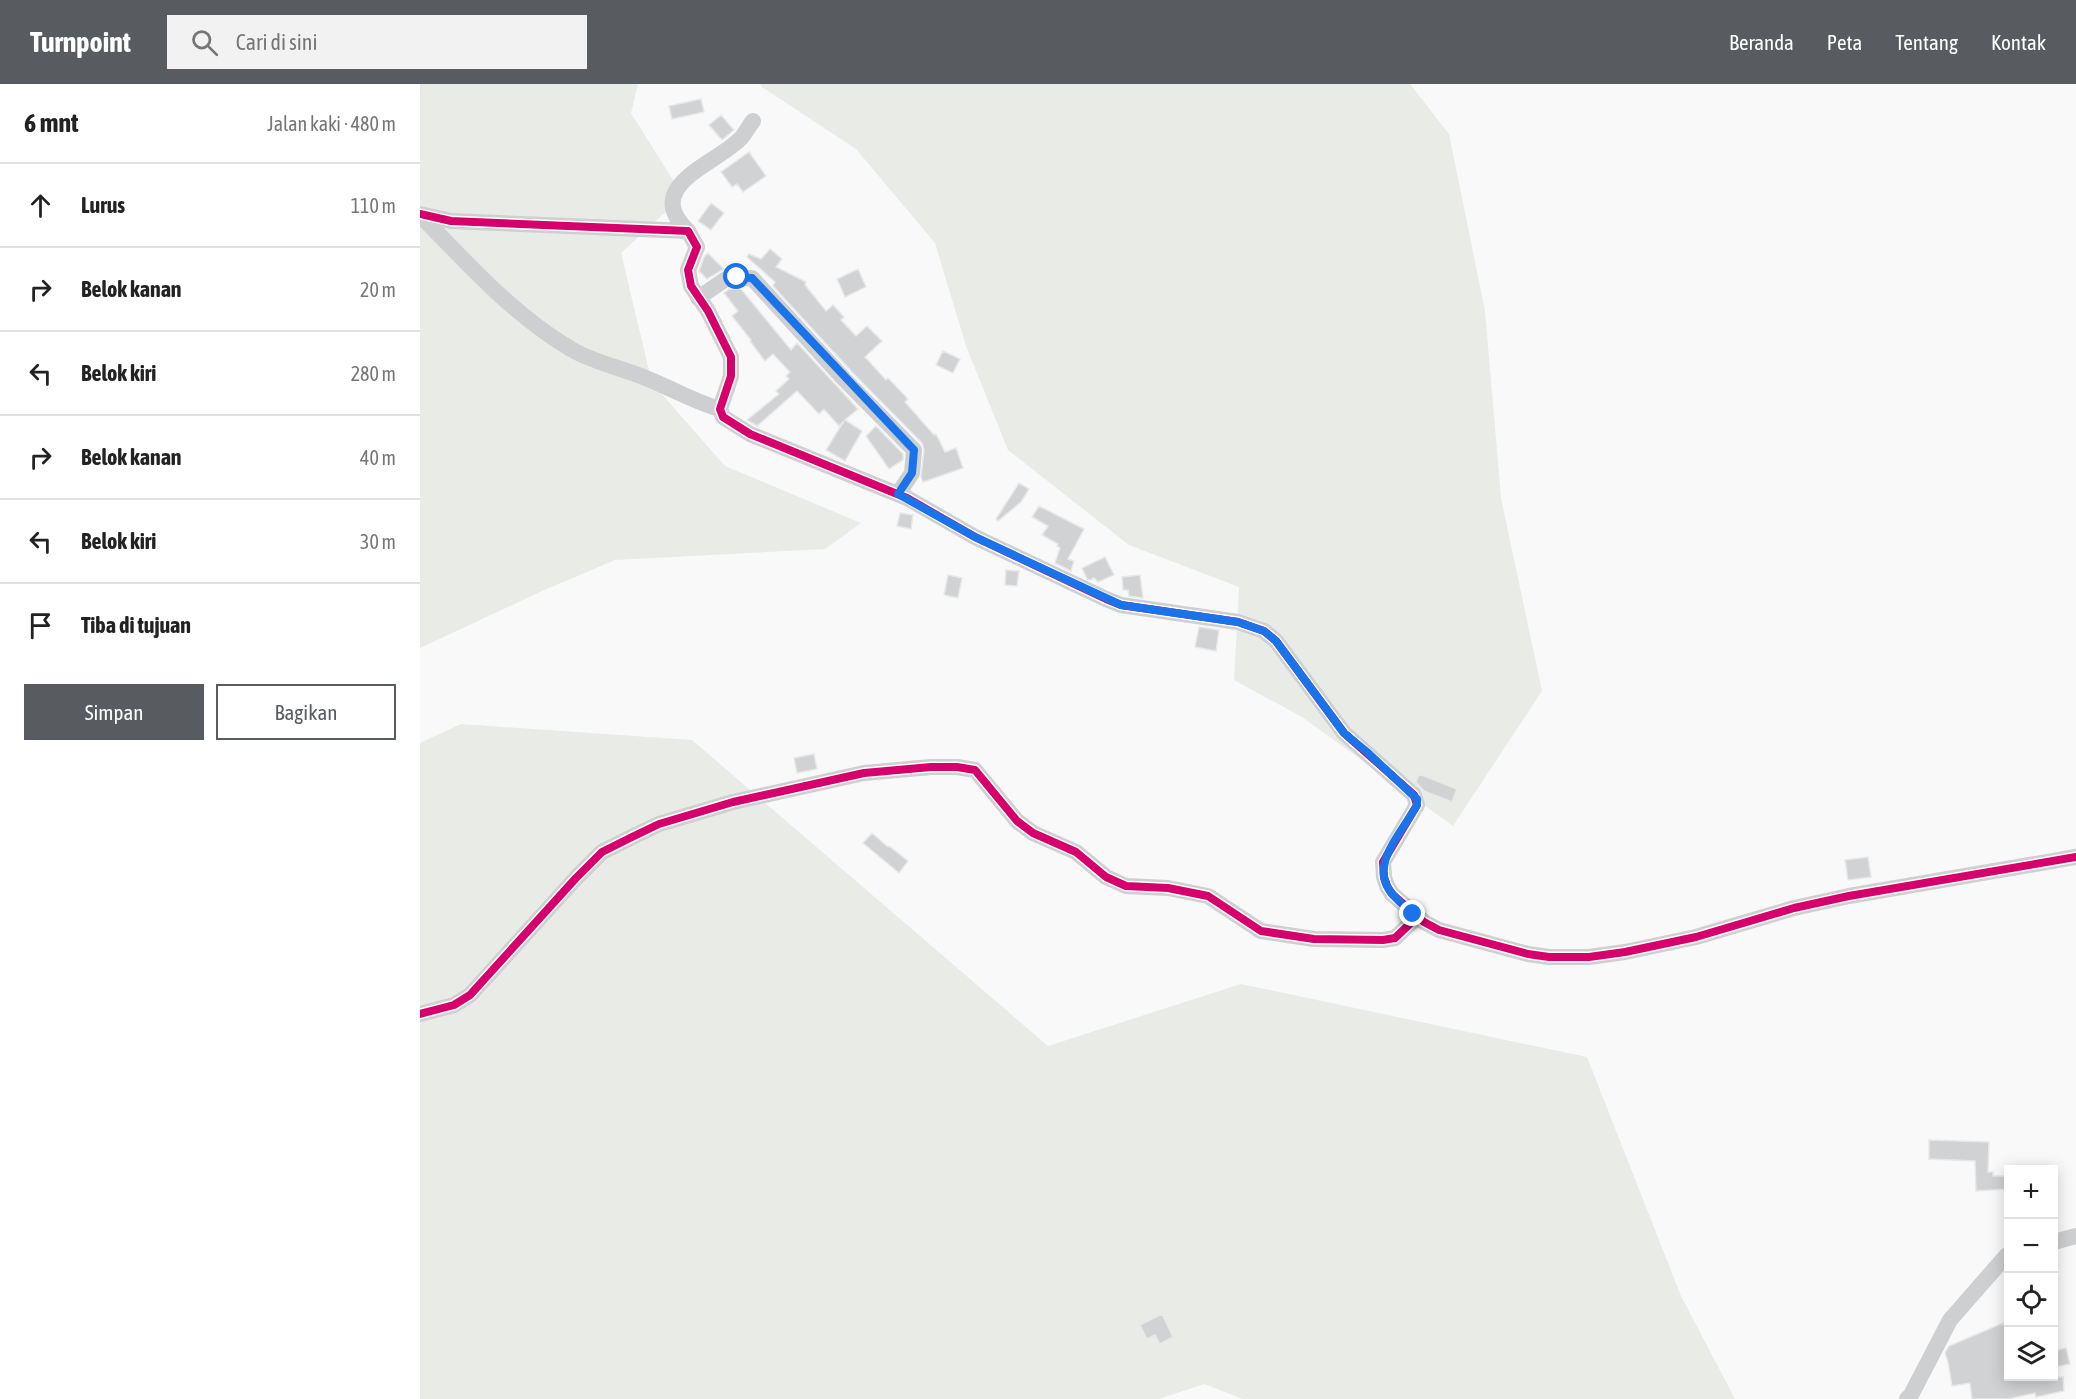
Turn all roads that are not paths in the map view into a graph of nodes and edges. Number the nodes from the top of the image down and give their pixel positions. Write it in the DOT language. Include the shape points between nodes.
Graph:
graph roads {
  1 [pos="753,121"];
  2 [pos="420,215"];
  3 [pos="688,231"];
  4 [pos="698,298"];
  5 [pos="720,409"];
  6 [pos="898,494"];
  7 [pos="2076,856"];
  8 [pos="1417,917"];
  9 [pos="420,1014"];
  10 [pos="2076,1236"];
  11 [pos="2058,1241"];
  12 [pos="2004,1258"];
  13 [pos="1907,1399"];
  1 -- 3 [label="street" via="742,138 687,176 677,190 673,210"];
  2 -- 3 [label="street" via="451,221"];
  2 -- 5 [label="street" via="532,324 573,351"];
  3 -- 4 [label="street" via="697,247 688,270"];
  4 -- 5 [label="street" via="730,357 730,376"];
  4 -- 6 [label="street" via="726,279 752,278 914,450 912,473"];
  5 -- 6 [label="street" via="723,417 750,434"];
  6 -- 8 [label="street" via="975,537 1121,605 1238,622 1264,631 1276,641 1344,733 1417,799 1383,868 1387,886"];
  7 -- 8 [label="street" via="1849,896 1696,937 1604,956 1528,954 1439,930"];
  8 -- 9 [label="street" via="1395,938 1383,940 1314,939 1261,931 1208,896 1168,888 1126,886 1106,877 1076,852 1033,833 1017,821 975,770 931,767 864,773 733,802 659,824 603,852 470,995 454,1005"];
  10 -- 11 [label="street"];
  12 -- 13 [label="street" via="1950,1320"];
}
